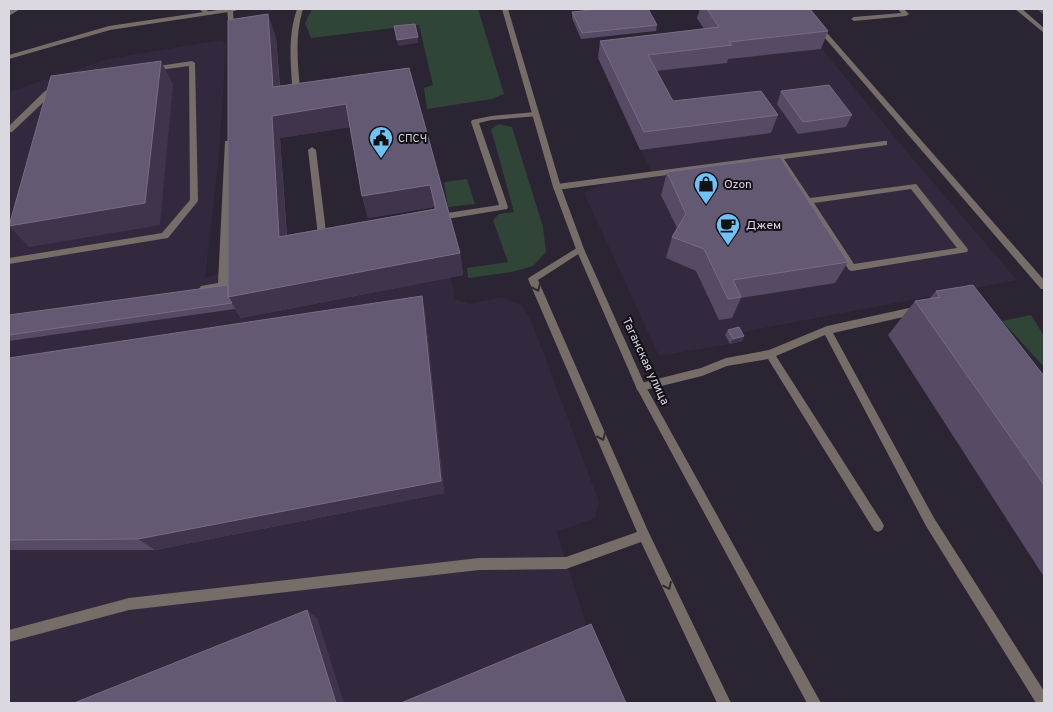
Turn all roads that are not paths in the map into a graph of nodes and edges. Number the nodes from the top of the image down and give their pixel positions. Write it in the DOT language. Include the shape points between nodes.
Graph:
graph roads {
  1 [pos="17,9"];
  2 [pos="233,9"];
  3 [pos="300,9"];
  4 [pos="505,9"];
  5 [pos="803,9"];
  6 [pos="901,9"];
  7 [pos="1018,9"];
  8 [pos="204,10"];
  9 [pos="9,14"];
  10 [pos="854,19"];
  11 [pos="1044,31"];
  12 [pos="232,43"];
  13 [pos="10,57"];
  14 [pos="143,70"];
  15 [pos="67,86"];
  16 [pos="306,98"];
  17 [pos="535,114"];
  18 [pos="9,130"];
  19 [pos="229,130"];
  20 [pos="884,143"];
  21 [pos="312,150"];
  22 [pos="779,156"];
  23 [pos="557,188"];
  24 [pos="809,201"];
  25 [pos="447,216"];
  26 [pos="341,233"];
  27 [pos="580,249"];
  28 [pos="9,261"];
  29 [pos="1044,286"];
  30 [pos="195,291"];
  31 [pos="932,307"];
  32 [pos="827,330"];
  33 [pos="770,354"];
  34 [pos="641,387"];
  35 [pos="878,526"];
  36 [pos="644,535"];
  37 [pos="9,636"];
  38 [pos="724,703"];
  39 [pos="814,703"];
  40 [pos="1044,703"];
  1 -- 9 [label="street"];
  2 -- 8 [label="street"];
  2 -- 12 [label="street"];
  3 -- 16 [label="street" via="295,21 294,40 297,99"];
  4 -- 17 [label="street, Таганская улица"];
  5 -- 29 [label="street"];
  6 -- 10 [label="street" via="906,14"];
  7 -- 11 [label="street"];
  8 -- 13 [label="street" via="109,28"];
  14 -- 28 [label="street" via="192,63 194,201 165,236"];
  15 -- 18 [label="street" via="48,93"];
  17 -- 23 [label="street, Таганская улица"];
  17 -- 25 [label="street" via="475,122 504,207"];
  19 -- 30 [label="street" via="224,286"];
  20 -- 22 [label="street"];
  21 -- 26 [label="street" via="322,236"];
  22 -- 23 [label="street"];
  22 -- 24 [label="street"];
  23 -- 27 [label="street, Таганская улица"];
  24 -- 24 [label="street" via="912,186 964,250 852,268"];
  27 -- 34 [label="street, Таганская улица"];
  27 -- 36 [label="street, one-way" via="533,279"];
  31 -- 32 [label="street"];
  32 -- 33 [label="street"];
  32 -- 40 [label="street" via="930,522"];
  33 -- 34 [label="street" via="726,362 702,372"];
  33 -- 35 [label="street"];
  34 -- 39 [label="street, Таганская улица"];
  36 -- 37 [label="street" via="566,563 479,564 129,604"];
  36 -- 38 [label="street, one-way"];
}
